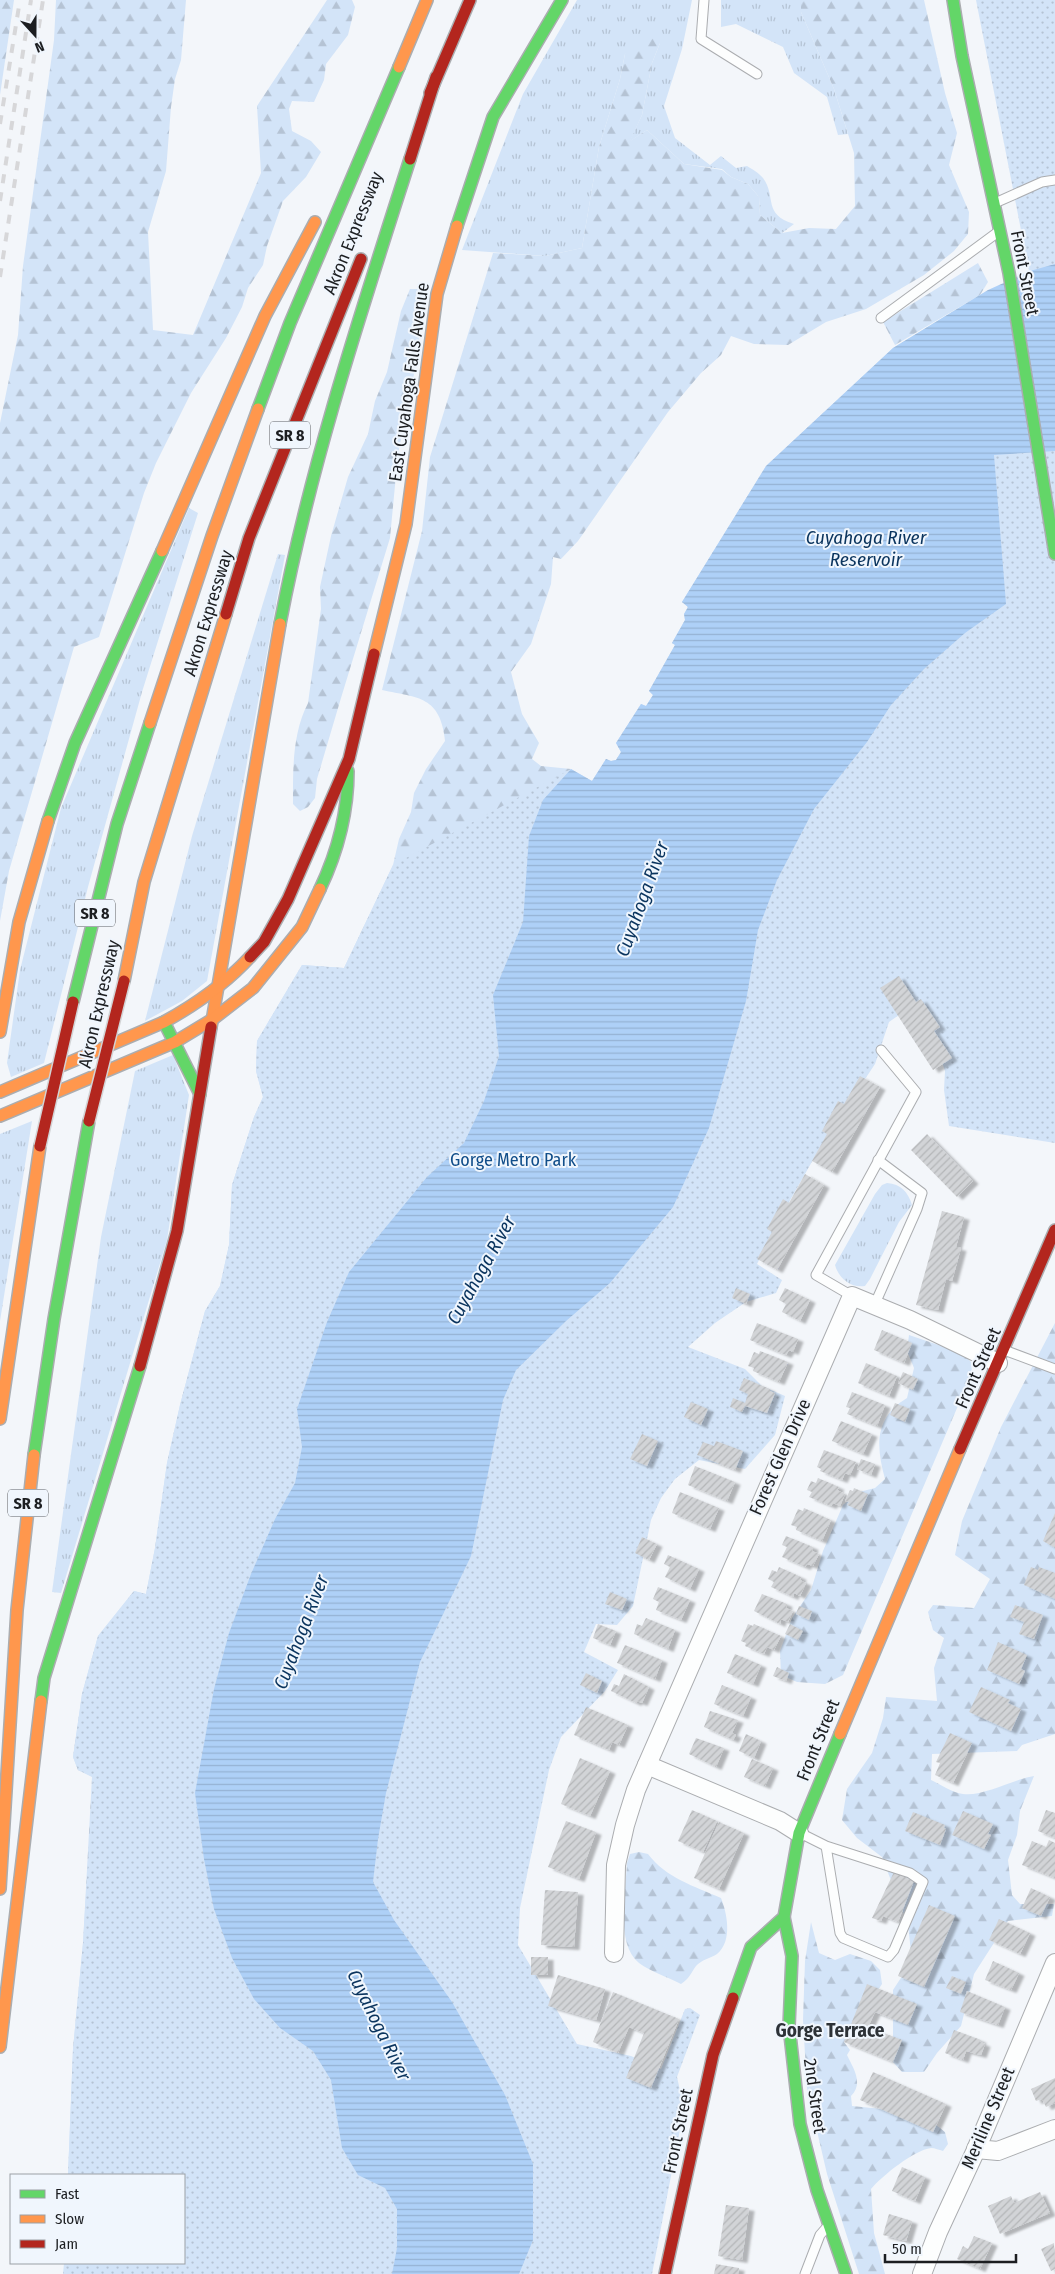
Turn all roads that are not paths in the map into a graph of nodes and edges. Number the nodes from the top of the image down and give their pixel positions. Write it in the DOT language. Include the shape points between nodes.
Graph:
graph roads {
  1 [pos="427,0"];
  2 [pos="470,0"];
  3 [pos="562,0"];
  4 [pos="704,0"];
  5 [pos="952,0"];
  6 [pos="397,68"];
  7 [pos="757,74"];
  8 [pos="436,77"];
  9 [pos="342,170"];
  10 [pos="1055,180"];
  11 [pos="995,203"];
  12 [pos="320,213"];
  13 [pos="380,213"];
  14 [pos="1000,230"];
  15 [pos="365,250"];
  16 [pos="881,318"];
  17 [pos="1055,554"];
  18 [pos="349,759"];
  19 [pos="216,987"];
  20 [pos="213,1019"];
  21 [pos="164,1022"];
  22 [pos="0,1032"];
  23 [pos="175,1042"];
  24 [pos="881,1050"];
  25 [pos="0,1092"];
  26 [pos="200,1094"];
  27 [pos="0,1116"];
  28 [pos="878,1160"];
  29 [pos="1055,1230"];
  30 [pos="852,1296"];
  31 [pos="874,1306"];
  32 [pos="1001,1357"];
  33 [pos="1055,1369"];
  34 [pos="0,1419"];
  35 [pos="647,1765"];
  36 [pos="799,1833"];
  37 [pos="826,1846"];
  38 [pos="0,1889"];
  39 [pos="784,1917"];
  40 [pos="614,1953"];
  41 [pos="1055,1963"];
  42 [pos="0,2046"];
  43 [pos="1055,2129"];
  44 [pos="976,2149"];
  45 [pos="829,2224"];
  46 [pos="665,2274"];
  47 [pos="805,2274"];
  48 [pos="846,2274"];
  49 [pos="922,2274"];
  1 -- 6 [label="main road, Akron Expressway / SR 8"];
  2 -- 8 [label="main road, Akron Expressway"];
  3 -- 18 [label="main road, East Cuyahoga Falls Avenue" via="493,117 437,294 406,524"];
  4 -- 7 [label="lane" via="701,39"];
  5 -- 11 [label="main road, Front Street"];
  6 -- 9 [label="main road"];
  6 -- 34 [label="main road, Akron Expressway / SR 8, bridge" via="290,323 212,536 117,824 40,1146"];
  8 -- 13 [label="main road, Akron Expressway"];
  8 -- 19 [label="main road" via="348,353 293,556"];
  10 -- 11 [label="lane" via="1042,182"];
  11 -- 14 [label="main road, Front Street"];
  12 -- 22 [label="main road" via="265,316 75,743 55,796 22,906"];
  14 -- 16 [label="lane"];
  14 -- 17 [label="main road, Front Street"];
  15 -- 38 [label="main road, Akron Expressway / SR 8, bridge" via="249,538 144,882 124,981 89,1121 54,1324 26,1516 11,1683"];
  18 -- 19 [label="main road, East Cuyahoga Falls Avenue" via="288,899 269,933 238,970"];
  18 -- 20 [label="main road, East Cuyahoga Falls Avenue" via="348,801 336,856 313,907 302,927 254,988"];
  19 -- 20 [label="main road"];
  19 -- 21 [label="main road, East Cuyahoga Falls Avenue"];
  20 -- 23 [label="main road, East Cuyahoga Falls Avenue"];
  20 -- 26 [label="main road"];
  21 -- 23 [label="main road"];
  21 -- 25 [label="main road, East Cuyahoga Falls Avenue"];
  23 -- 26 [label="main road"];
  23 -- 27 [label="main road, East Cuyahoga Falls Avenue"];
  24 -- 28 [label="lane" via="916,1092"];
  26 -- 42 [label="main road" via="177,1231 158,1310 44,1678"];
  28 -- 30 [label="lane" via="816,1275"];
  28 -- 31 [label="lane" via="922,1193"];
  29 -- 32 [label="main road, Front Street"];
  30 -- 31 [label="street"];
  30 -- 35 [label="street, Forest Glen Drive"];
  31 -- 32 [label="street"];
  32 -- 33 [label="lane"];
  32 -- 36 [label="main road, Front Street" via="890,1612"];
  35 -- 36 [label="street" via="780,1821"];
  35 -- 40 [label="street, Forest Glen Drive" via="624,1824 616,1865"];
  36 -- 37 [label="lane"];
  36 -- 39 [label="main road, Front Street"];
  37 -- 37 [label="lane" via="840,1933 843,1938 888,1957 923,1882 910,1873"];
  39 -- 45 [label="main road, 2nd Street" via="792,1956 789,2026 794,2082 806,2150"];
  39 -- 46 [label="main road, Front Street" via="751,1947 729,2005 701,2102"];
  41 -- 44 [label="street, Meriline Street"];
  43 -- 44 [label="street" via="998,2151"];
  44 -- 49 [label="street, Meriline Street"];
  45 -- 47 [label="lane" via="820,2235"];
  45 -- 48 [label="main road, 2nd Street"];
}
